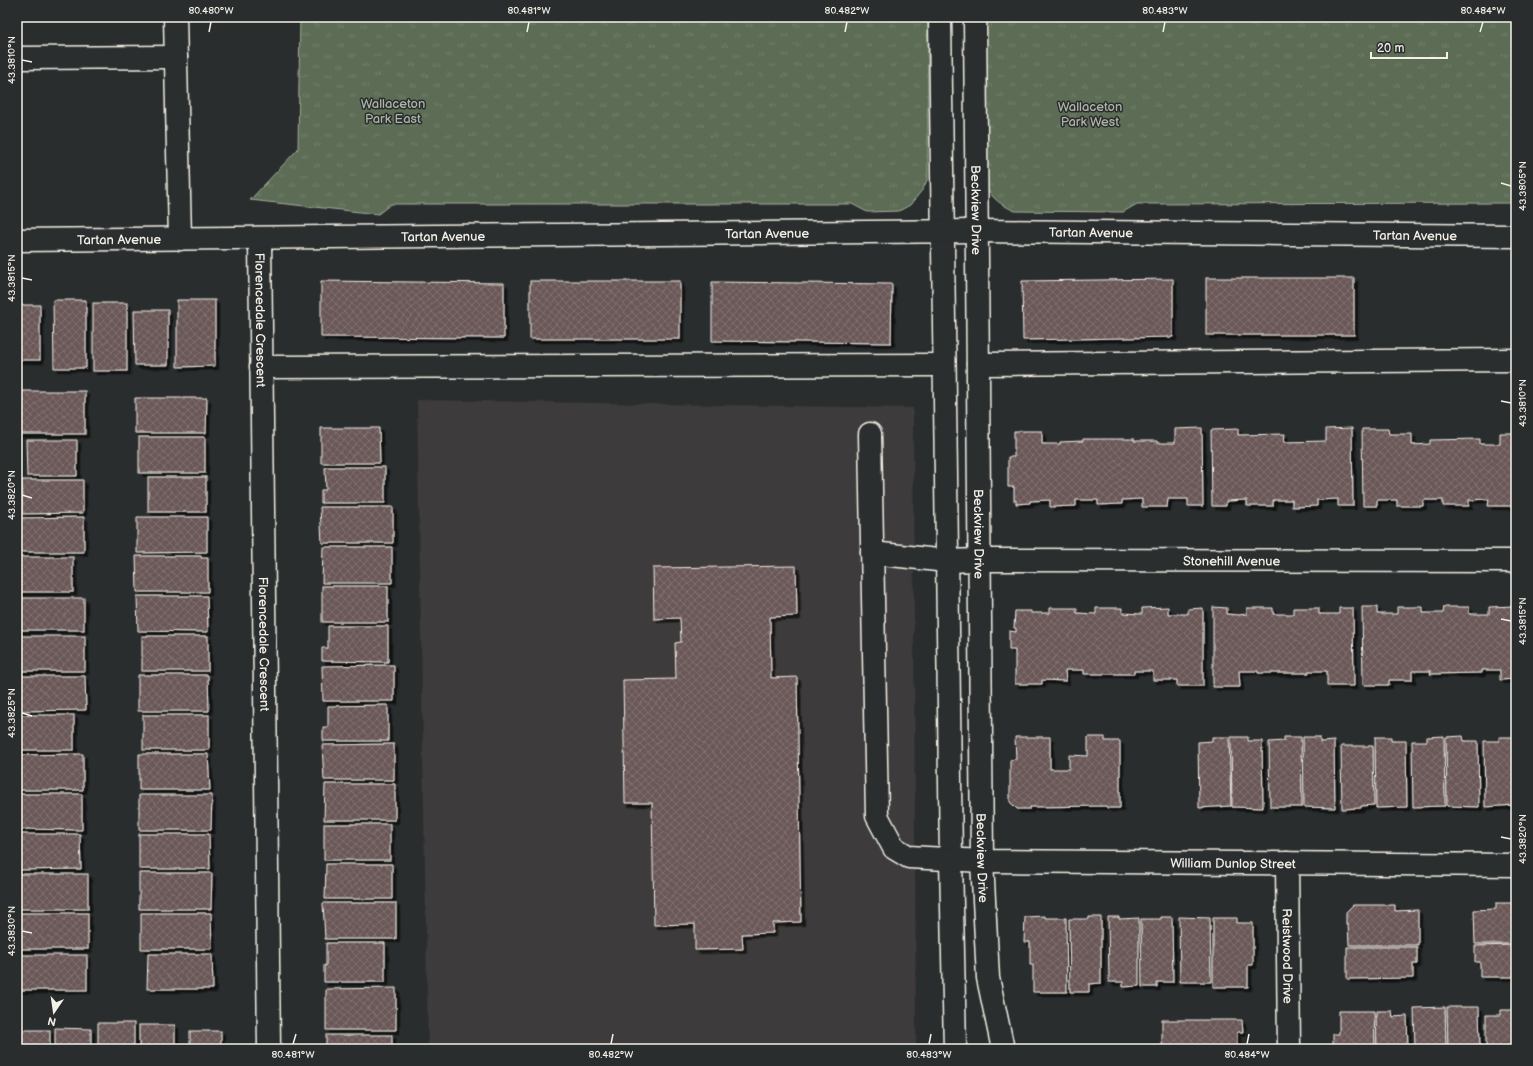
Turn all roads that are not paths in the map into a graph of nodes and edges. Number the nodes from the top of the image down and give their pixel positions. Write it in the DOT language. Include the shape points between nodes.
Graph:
graph roads {
  1 [pos="175,17"];
  2 [pos="940,17"];
  3 [pos="975,17"];
  4 [pos="975,49"];
  5 [pos="940,50"];
  6 [pos="176,57"];
  7 [pos="17,58"];
  8 [pos="977,231"];
  9 [pos="943,232"];
  10 [pos="1516,236"];
  11 [pos="180,239"];
  12 [pos="260,239"];
  13 [pos="17,240"];
  14 [pos="1516,360"];
  15 [pos="978,364"];
  16 [pos="944,365"];
  17 [pos="261,367"];
  18 [pos="870,434"];
  19 [pos="872,553"];
  20 [pos="979,560"];
  21 [pos="947,561"];
  22 [pos="1516,561"];
  23 [pos="951,859"];
  24 [pos="982,861"];
  25 [pos="1287,863"];
  26 [pos="1516,865"];
  27 [pos="269,1049"];
  28 [pos="955,1049"];
  29 [pos="1003,1049"];
  30 [pos="1289,1049"];
  1 -- 6 [label="street"];
  2 -- 5 [label="street"];
  3 -- 4 [label="street, Beckview Drive"];
  4 -- 5 [label="street"];
  4 -- 8 [label="street, Beckview Drive"];
  5 -- 9 [label="street"];
  6 -- 7 [label="street"];
  6 -- 11 [label="street"];
  8 -- 9 [label="street, Tartan Avenue"];
  8 -- 10 [label="street, Tartan Avenue"];
  8 -- 15 [label="street, Beckview Drive"];
  9 -- 12 [label="street, Tartan Avenue"];
  9 -- 16 [label="street"];
  11 -- 12 [label="street, Tartan Avenue"];
  11 -- 13 [label="street, Tartan Avenue"];
  12 -- 17 [label="street, Florencedale Crescent"];
  14 -- 15 [label="street"];
  15 -- 20 [label="street, Beckview Drive"];
  16 -- 17 [label="street"];
  16 -- 21 [label="street"];
  17 -- 27 [label="street, Florencedale Crescent"];
  18 -- 19 [label="street, William Dunlop Street"];
  19 -- 21 [label="street, Stonehill Avenue"];
  19 -- 23 [label="street, William Dunlop Street" via="877,816 894,848 910,857"];
  20 -- 21 [label="street, Stonehill Avenue"];
  20 -- 22 [label="street, Stonehill Avenue"];
  20 -- 24 [label="street, Beckview Drive"];
  21 -- 23 [label="street"];
  23 -- 24 [label="street, William Dunlop Street"];
  23 -- 28 [label="street"];
  24 -- 25 [label="street, William Dunlop Street"];
  24 -- 29 [label="street, Beckview Drive" via="988,978"];
  25 -- 26 [label="street, William Dunlop Street"];
  25 -- 30 [label="street, Reistwood Drive"];
}
